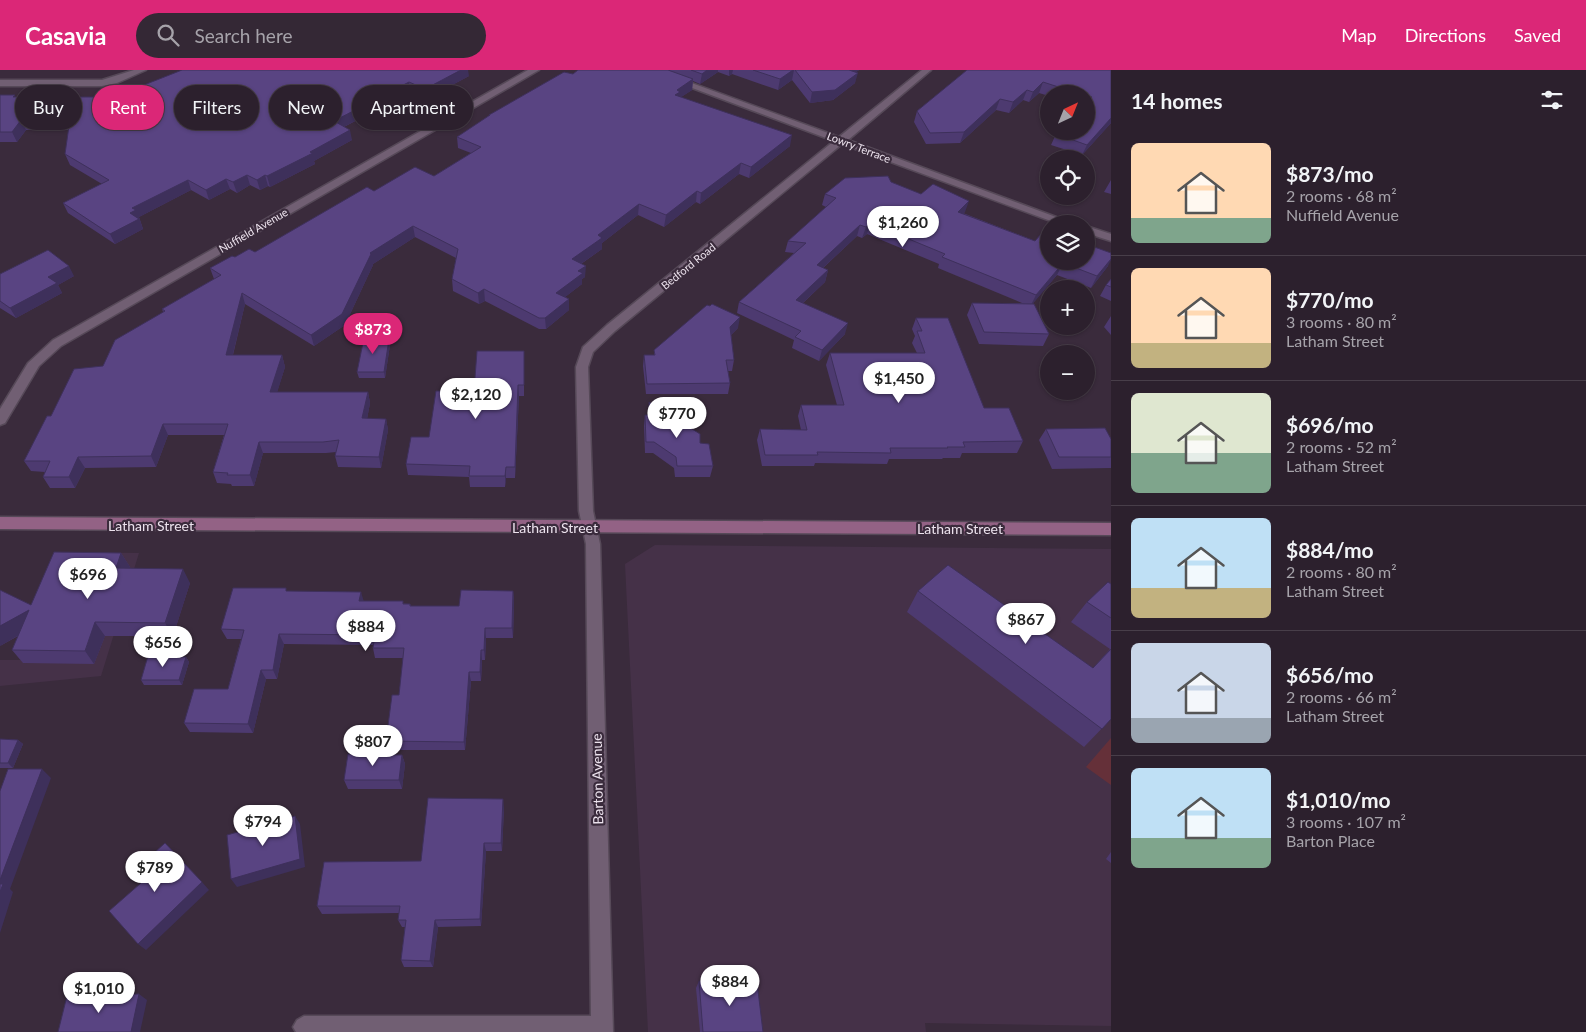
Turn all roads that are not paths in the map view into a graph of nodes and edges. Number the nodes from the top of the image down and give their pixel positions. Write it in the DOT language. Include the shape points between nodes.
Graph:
graph roads {
  1 [pos="142,70"];
  2 [pos="535,70"];
  3 [pos="648,70"];
  4 [pos="927,70"];
  5 [pos="0,83"];
  6 [pos="842,140"];
  7 [pos="1046,215"];
  8 [pos="1095,233"];
  9 [pos="1111,238"];
  10 [pos="0,420"];
  11 [pos="0,523"];
  12 [pos="589,527"];
  13 [pos="1111,529"];
  14 [pos="304,1027"];
  15 [pos="602,1030"];
  1 -- 5 [label="street" via="102,83"];
  2 -- 10 [label="street, Nuffield Avenue" via="57,343 34,364"];
  3 -- 6 [label="street, Lowry Terrace"];
  4 -- 6 [label="street, Bedford Road"];
  6 -- 7 [label="street, Lowry Terrace"];
  6 -- 12 [label="street, Bedford Road" via="587,350 582,367"];
  8 -- 9 [label="street"];
  11 -- 12 [label="main road, Latham Street"];
  12 -- 13 [label="main road, Latham Street"];
  12 -- 15 [label="street, Barton Avenue" via="593,544"];
  14 -- 15 [label="street"];
}
